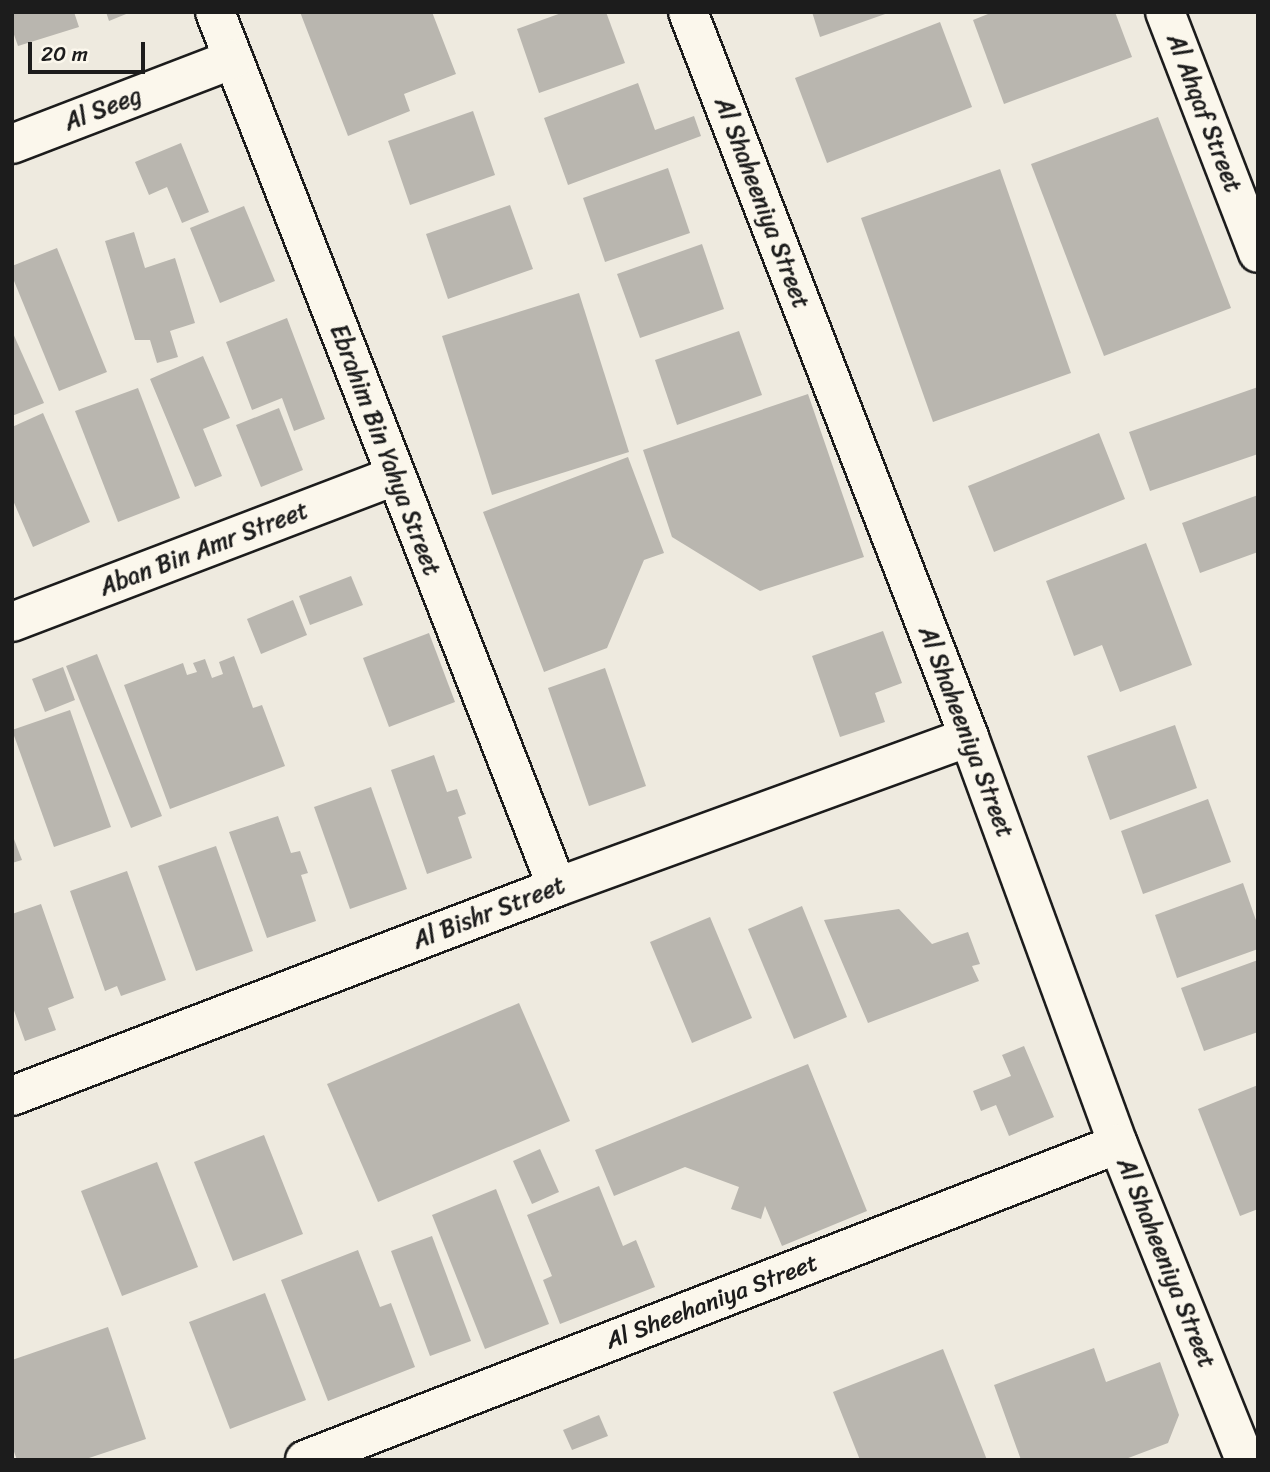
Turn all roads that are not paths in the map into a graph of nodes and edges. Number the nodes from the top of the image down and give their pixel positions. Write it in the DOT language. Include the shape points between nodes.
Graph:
graph roads {
  1 [pos="215,12"];
  2 [pos="688,12"];
  3 [pos="1165,12"];
  4 [pos="233,59"];
  5 [pos="12,144"];
  6 [pos="1258,253"];
  7 [pos="395,476"];
  8 [pos="12,622"];
  9 [pos="969,737"];
  10 [pos="557,887"];
  11 [pos="12,1096"];
  12 [pos="1118,1144"];
  13 [pos="1241,1453"];
  14 [pos="305,1460"];
  1 -- 4 [label="street, Ebrahim Bin Yahya Street"];
  2 -- 9 [label="street, Al Shaheeniya Street"];
  3 -- 6 [label="street, Al Ahqaf Street"];
  4 -- 5 [label="street, Al Seeg"];
  4 -- 7 [label="street, Ebrahim Bin Yahya Street"];
  7 -- 8 [label="street, Aban Bin Amr Street"];
  7 -- 10 [label="street, Ebrahim Bin Yahya Street"];
  9 -- 10 [label="street, Al Bishr Street"];
  9 -- 12 [label="street, Al Shaheeniya Street"];
  10 -- 11 [label="street, Al Bishr Street"];
  12 -- 13 [label="street, Al Shaheeniya Street"];
  12 -- 14 [label="street, Al Sheehaniya Street"];
}
